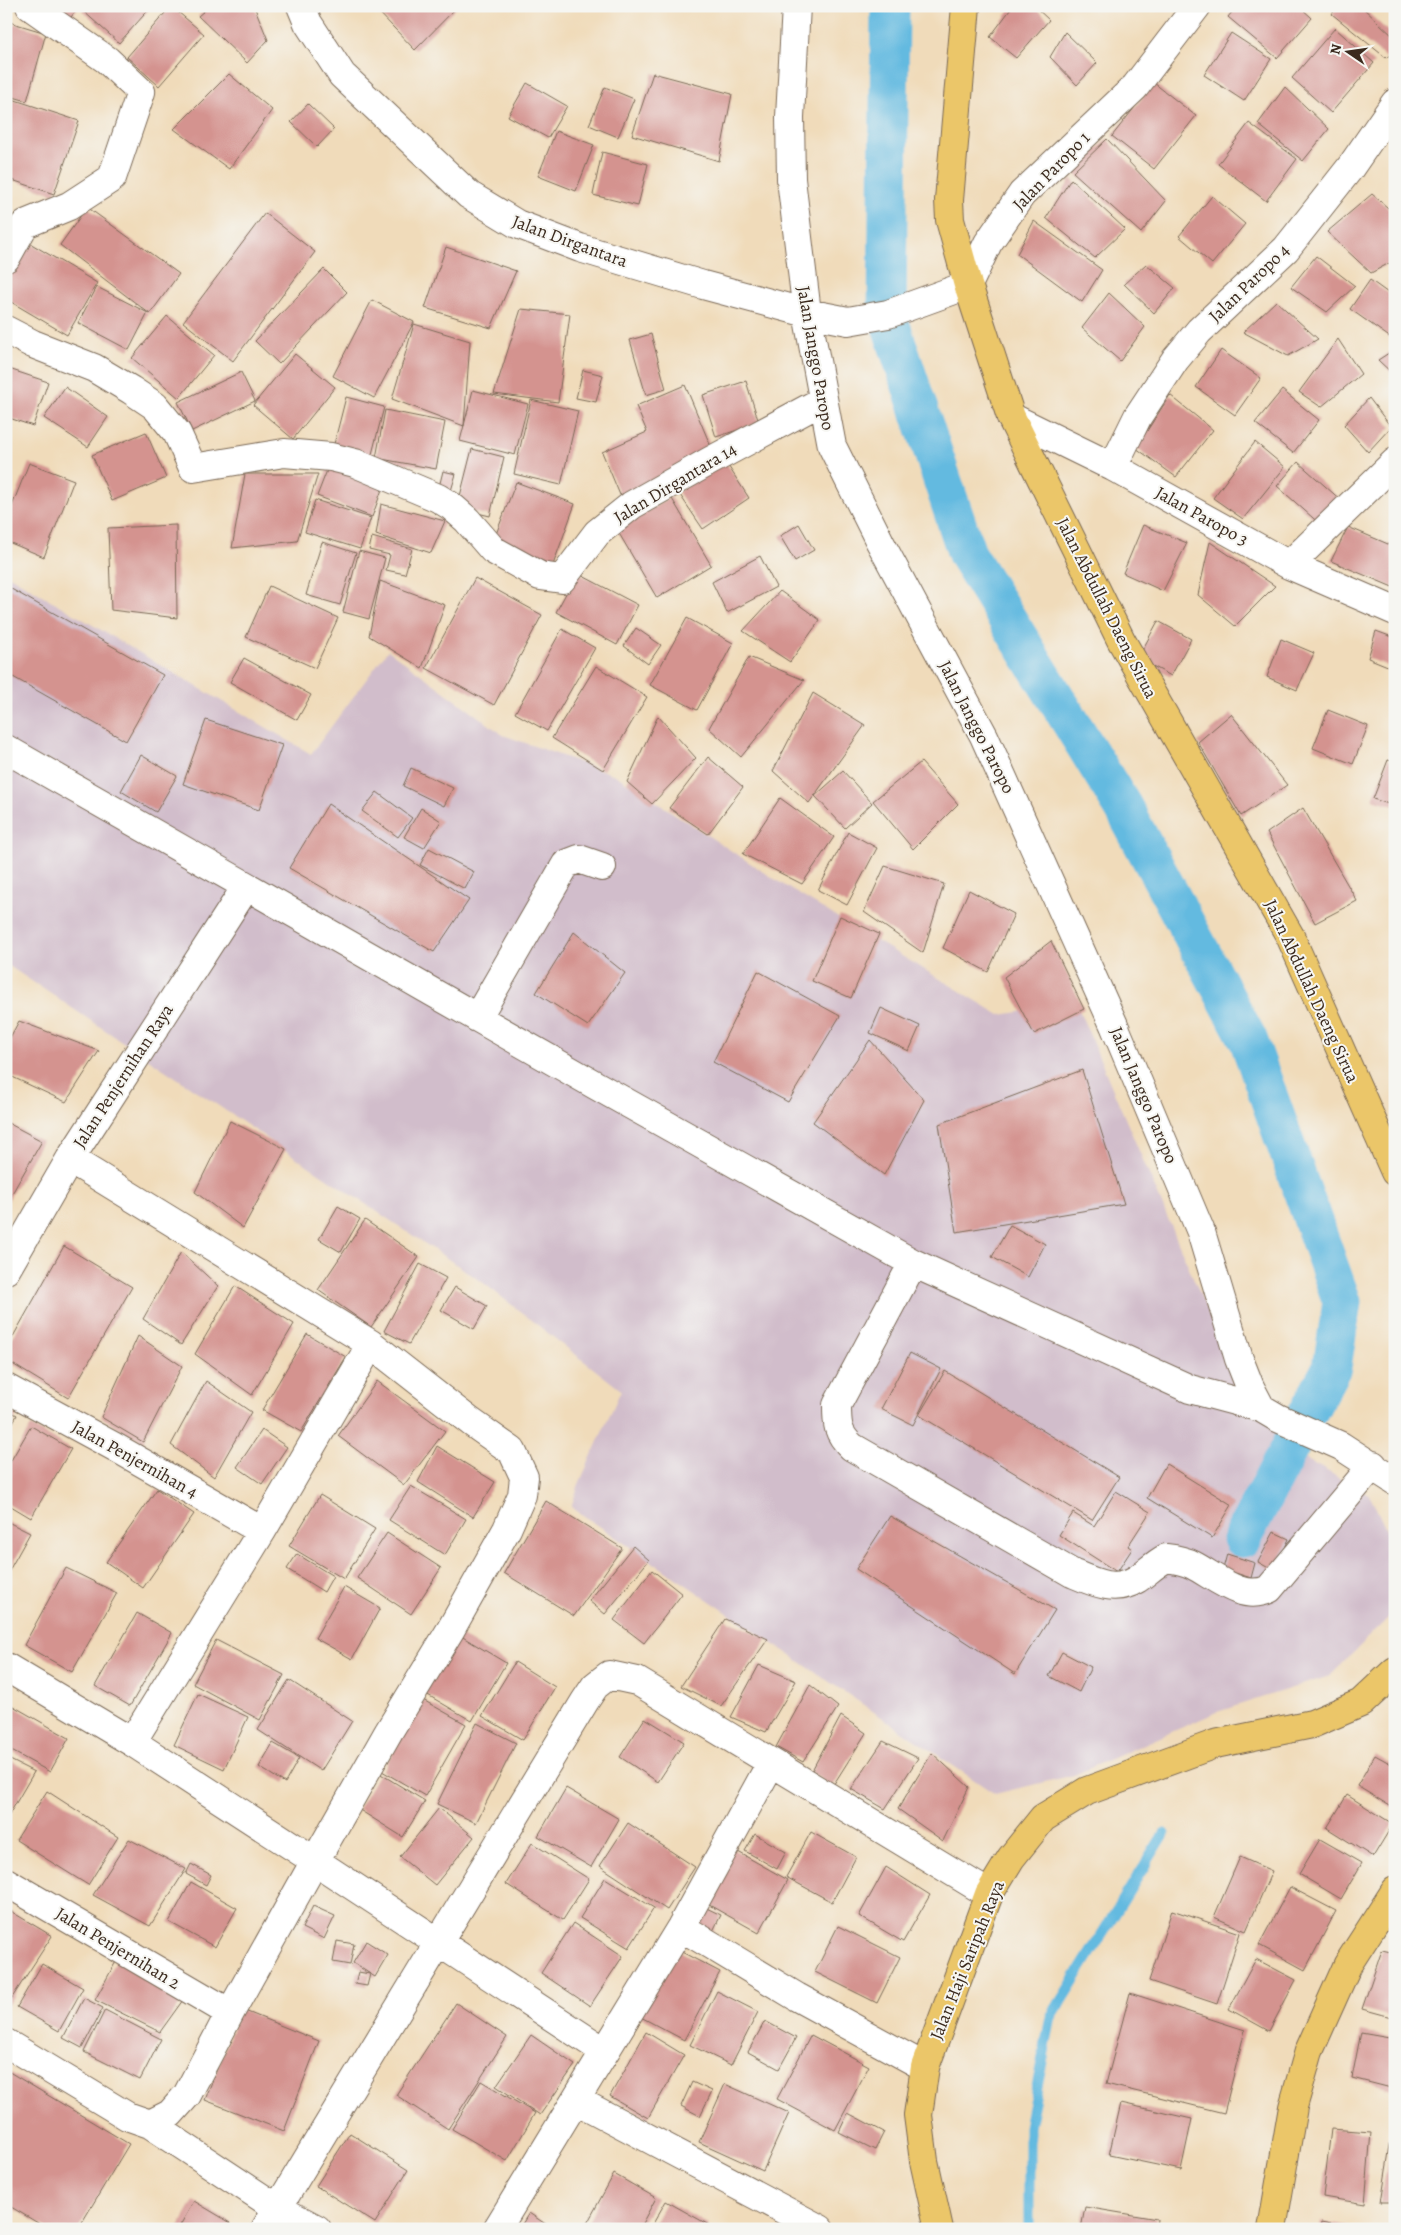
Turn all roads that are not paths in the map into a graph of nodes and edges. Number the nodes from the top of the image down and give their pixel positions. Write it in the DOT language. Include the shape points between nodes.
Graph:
graph roads {
  1 [pos="30,6"];
  2 [pos="300,6"];
  3 [pos="796,6"];
  4 [pos="966,6"];
  5 [pos="1197,6"];
  6 [pos="1395,103"];
  7 [pos="6,258"];
  8 [pos="968,286"];
  9 [pos="807,313"];
  10 [pos="6,330"];
  11 [pos="822,402"];
  12 [pos="1011,417"];
  13 [pos="1395,462"];
  14 [pos="1113,467"];
  15 [pos="1289,565"];
  16 [pos="1395,611"];
  17 [pos="6,749"];
  18 [pos="602,867"];
  19 [pos="246,887"];
  20 [pos="477,1018"];
  21 [pos="70,1159"];
  22 [pos="1395,1172"];
  23 [pos="913,1263"];
  24 [pos="6,1270"];
  25 [pos="371,1344"];
  26 [pos="6,1388"];
  27 [pos="1270,1413"];
  28 [pos="1384,1473"];
  29 [pos="262,1531"];
  30 [pos="6,1667"];
  31 [pos="1395,1671"];
  32 [pos="132,1742"];
  33 [pos="771,1763"];
  34 [pos="315,1861"];
  35 [pos="6,1882"];
  36 [pos="1395,1891"];
  37 [pos="989,1894"];
  38 [pos="681,1927"];
  39 [pos="440,1942"];
  40 [pos="230,2013"];
  41 [pos="6,2043"];
  42 [pos="604,2051"];
  43 [pos="925,2067"];
  44 [pos="576,2100"];
  45 [pos="150,2124"];
  46 [pos="271,2218"];
  47 [pos="317,2229"];
  48 [pos="497,2229"];
  49 [pos="820,2229"];
  50 [pos="939,2229"];
  51 [pos="1272,2229"];
  1 -- 7 [label="street" via="107,60 142,92 112,178 69,206 25,224"];
  2 -- 9 [label="street, Jalan Dirgantara" via="342,75 469,195 517,224 580,248"];
  3 -- 9 [label="street, Jalan Janggo Paropo" via="790,118 791,179"];
  4 -- 8 [label="main road, Jalan Abdullah Daeng Sirua" via="949,200 950,220"];
  5 -- 8 [label="street, Jalan Paropo 1" via="1135,86 1022,194 988,243"];
  6 -- 14 [label="street, Jalan Paropo 4" via="1350,168 1286,249 1199,330 1175,360 1138,416"];
  8 -- 9 [label="street" via="888,314 848,321"];
  8 -- 12 [label="main road, Jalan Abdullah Daeng Sirua"];
  9 -- 11 [label="street, Jalan Janggo Paropo"];
  10 -- 11 [label="street, Jalan Dirgantara 14" via="94,368 154,406 177,433 192,468 284,453 331,457 355,464 445,502 467,520 493,550 540,576 562,580 597,533 615,517 710,461"];
  11 -- 27 [label="street, Jalan Janggo Paropo" via="832,446 984,736 1114,1025 1200,1232 1250,1387"];
  12 -- 14 [label="street, Jalan Paropo 3"];
  12 -- 22 [label="main road, Jalan Abdullah Daeng Sirua" via="1120,640 1290,936"];
  13 -- 15 [label="street"];
  14 -- 15 [label="street, Jalan Paropo 3"];
  15 -- 16 [label="street, Jalan Paropo 3"];
  17 -- 19 [label="street"];
  18 -- 20 [label="street" via="579,859 566,864"];
  19 -- 20 [label="street"];
  19 -- 21 [label="street, Jalan Penjernihan Raya"];
  20 -- 23 [label="street"];
  21 -- 24 [label="street, Jalan Penjernihan Raya"];
  21 -- 25 [label="street"];
  23 -- 27 [label="street" via="1190,1389"];
  23 -- 28 [label="street" via="837,1405 837,1424 842,1438 1072,1573 1100,1586 1134,1580 1166,1558 1191,1564 1237,1590 1253,1594 1269,1589"];
  25 -- 29 [label="street"];
  25 -- 34 [label="street" via="512,1451 524,1477 522,1495 507,1529"];
  26 -- 29 [label="street, Jalan Penjernihan 4"];
  27 -- 28 [label="street" via="1341,1446"];
  29 -- 32 [label="street"];
  30 -- 32 [label="street"];
  31 -- 37 [label="main road, Jalan Haji Saripah Raya" via="1361,1703 1312,1724 1215,1744 1087,1791 1043,1818 1011,1858"];
  32 -- 34 [label="street"];
  33 -- 37 [label="street"];
  33 -- 38 [label="street"];
  33 -- 39 [label="street" via="637,1681 609,1675 584,1701"];
  34 -- 39 [label="street"];
  34 -- 40 [label="street"];
  35 -- 40 [label="street, Jalan Penjernihan 2"];
  36 -- 51 [label="main road" via="1348,1964 1309,2051 1293,2107"];
  37 -- 43 [label="main road, Jalan Haji Saripah Raya"];
  38 -- 42 [label="street"];
  38 -- 43 [label="street" via="797,1997"];
  39 -- 42 [label="street"];
  39 -- 46 [label="street"];
  40 -- 45 [label="street" via="187,2095 170,2114"];
  41 -- 45 [label="street" via="126,2116"];
  42 -- 44 [label="street"];
  43 -- 50 [label="main road, Jalan Haji Saripah Raya" via="918,2115"];
  44 -- 48 [label="street"];
  44 -- 49 [label="street"];
  45 -- 46 [label="street"];
  46 -- 47 [label="street"];
}
